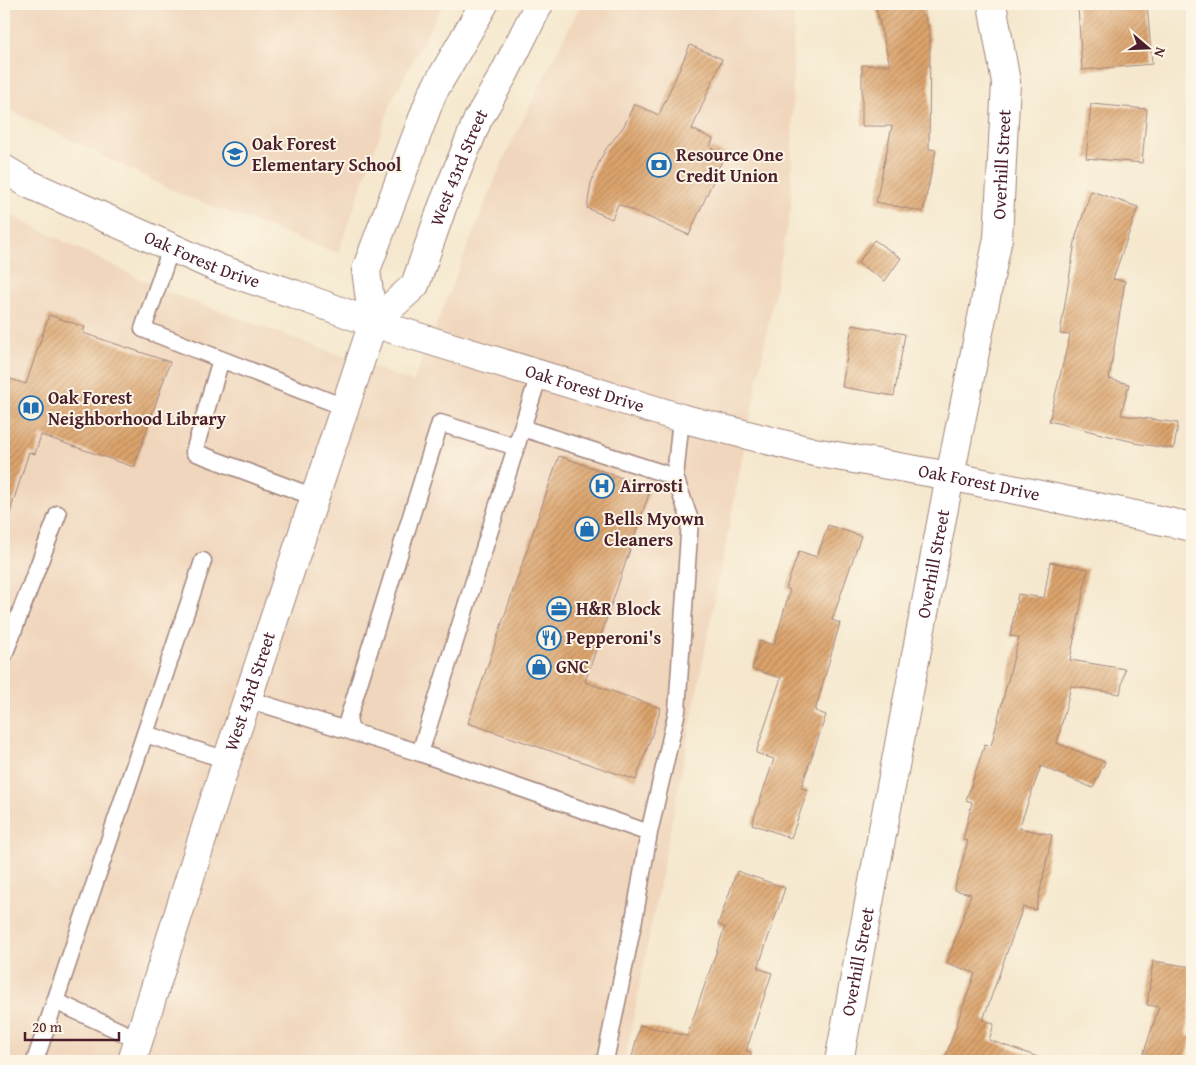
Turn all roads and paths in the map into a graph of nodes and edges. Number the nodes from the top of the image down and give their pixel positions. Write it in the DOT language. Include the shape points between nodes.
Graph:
graph roads {
  1 [pos="484,4"];
  2 [pos="540,4"];
  3 [pos="992,4"];
  4 [pos="4,169"];
  5 [pos="171,248"];
  6 [pos="373,323"];
  7 [pos="221,359"];
  8 [pos="539,375"];
  9 [pos="344,407"];
  10 [pos="681,418"];
  11 [pos="522,428"];
  12 [pos="516,448"];
  13 [pos="950,476"];
  14 [pos="675,477"];
  15 [pos="314,497"];
  16 [pos="58,514"];
  17 [pos="1192,527"];
  18 [pos="203,561"];
  19 [pos="4,655"];
  20 [pos="247,699"];
  21 [pos="351,732"];
  22 [pos="145,734"];
  23 [pos="420,753"];
  24 [pos="227,760"];
  25 [pos="649,833"];
  26 [pos="55,1001"];
  27 [pos="135,1051"];
  28 [pos="35,1061"];
  29 [pos="605,1061"];
  30 [pos="840,1061"];
  1 -- 6 [label="street, West 43rd Street" via="432,94 366,270"];
  2 -- 6 [label="street, West 43rd Street" via="478,118 415,285"];
  3 -- 13 [label="street, Overhill Street" via="1006,82 998,238"];
  4 -- 5 [label="street, Oak Forest Drive" via="29,184"];
  5 -- 6 [label="street, Oak Forest Drive" via="220,269"];
  5 -- 7 [label="lane" via="143,329"];
  6 -- 8 [label="street, Oak Forest Drive"];
  6 -- 9 [label="street, West 43rd Street"];
  7 -- 9 [label="lane"];
  7 -- 15 [label="lane" via="194,452"];
  8 -- 10 [label="street, Oak Forest Drive"];
  8 -- 11 [label="lane"];
  9 -- 15 [label="street, West 43rd Street"];
  10 -- 13 [label="street, Oak Forest Drive" via="814,452"];
  10 -- 14 [label="lane"];
  11 -- 12 [label="lane"];
  11 -- 14 [label="lane"];
  12 -- 21 [label="lane" via="440,423 348,719"];
  12 -- 23 [label="lane"];
  13 -- 17 [label="street, Oak Forest Drive"];
  13 -- 30 [label="street, Overhill Street"];
  14 -- 25 [label="lane" via="690,520 678,692"];
  15 -- 20 [label="street, West 43rd Street"];
  16 -- 19 [label="lane"];
  18 -- 22 [label="lane"];
  20 -- 21 [label="lane"];
  20 -- 24 [label="street, West 43rd Street"];
  21 -- 23 [label="lane"];
  22 -- 24 [label="lane"];
  22 -- 26 [label="lane"];
  23 -- 25 [label="lane"];
  24 -- 27 [label="street, West 43rd Street"];
  25 -- 29 [label="lane"];
  26 -- 27 [label="lane"];
  26 -- 28 [label="lane"];
}
